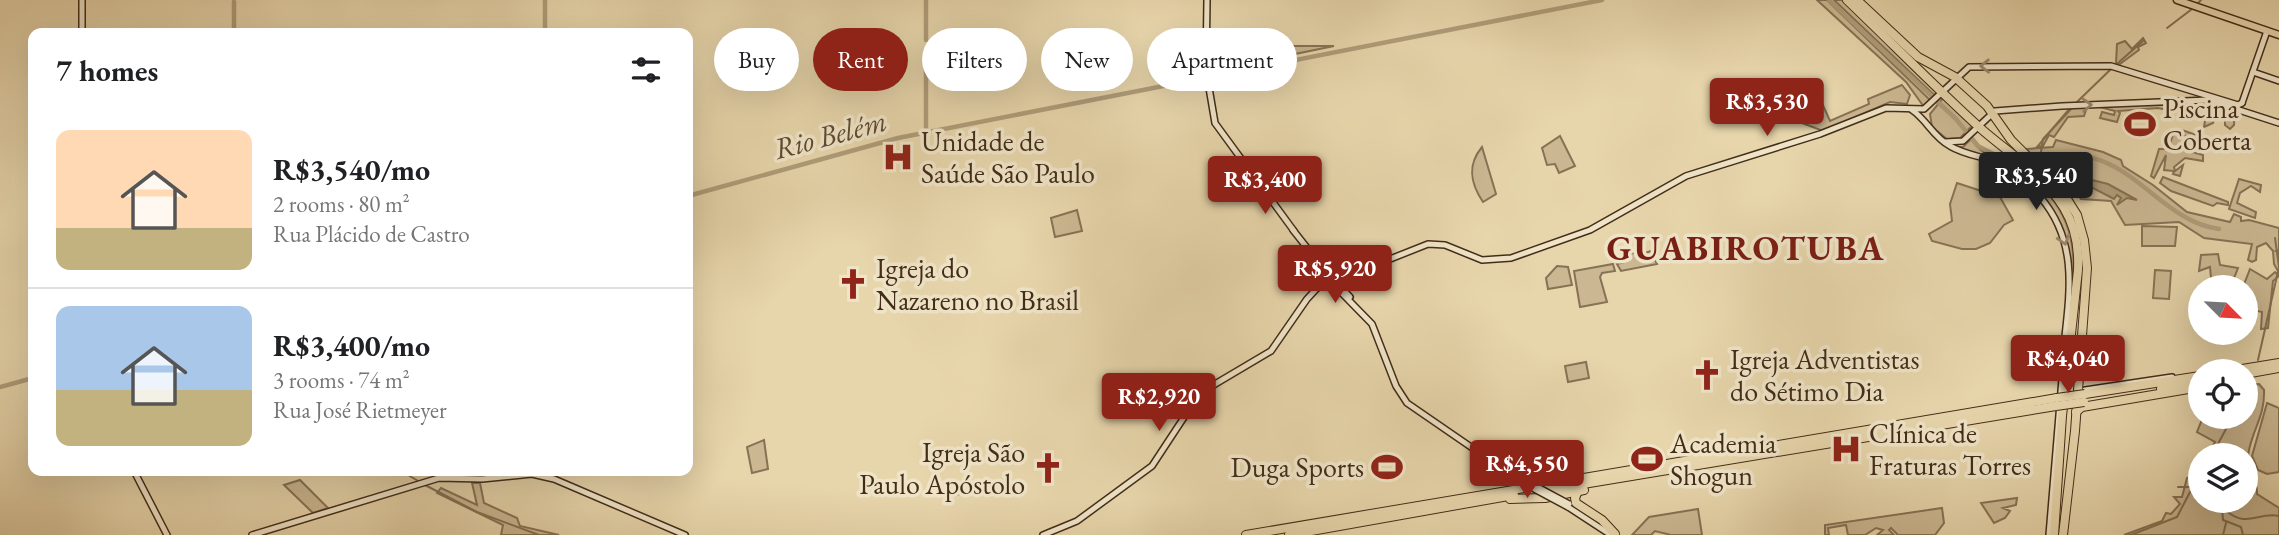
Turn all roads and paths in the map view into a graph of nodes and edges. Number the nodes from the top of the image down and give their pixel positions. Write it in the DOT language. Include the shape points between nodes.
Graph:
graph roads {
  1 [pos="82,0"];
  2 [pos="1207,0"];
  3 [pos="1847,0"];
  4 [pos="1860,0"];
  5 [pos="2177,0"];
  6 [pos="82,28"];
  7 [pos="2267,31"];
  8 [pos="2279,34"];
  9 [pos="2253,72"];
  10 [pos="1955,78"];
  11 [pos="2279,81"];
  12 [pos="2186,88"];
  13 [pos="1941,94"];
  14 [pos="2185,100"];
  15 [pos="2242,103"];
  16 [pos="1930,106"];
  17 [pos="1909,108"];
  18 [pos="1992,112"];
  19 [pos="2246,112"];
  20 [pos="2279,123"];
  21 [pos="1928,127"];
  22 [pos="1977,127"];
  23 [pos="1942,141"];
  24 [pos="2020,154"];
  25 [pos="2029,163"];
  26 [pos="2084,240"];
  27 [pos="1332,280"];
  28 [pos="2074,321"];
  29 [pos="2063,357"];
  30 [pos="2279,363"];
  31 [pos="2258,366"];
  32 [pos="2081,367"];
  33 [pos="2279,369"];
  34 [pos="2258,372"];
  35 [pos="2188,378"];
  36 [pos="2077,383"];
  37 [pos="2188,386"];
  38 [pos="2168,387"];
  39 [pos="2188,389"];
  40 [pos="2188,389"];
  41 [pos="2058,398"];
  42 [pos="2083,401"];
  43 [pos="2058,416"];
  44 [pos="1976,420"];
  45 [pos="1870,430"];
  46 [pos="1881,436"];
  47 [pos="1832,437"];
  48 [pos="1807,448"];
  49 [pos="1784,449"];
  50 [pos="1774,450"];
  51 [pos="2054,458"];
  52 [pos="137,476"];
  53 [pos="526,476"];
  54 [pos="543,476"];
  55 [pos="1520,477"];
  56 [pos="1633,477"];
  57 [pos="1539,486"];
  58 [pos="1578,491"];
  59 [pos="2058,493"];
  60 [pos="1499,498"];
  61 [pos="670,530"];
  62 [pos="1286,533"];
  63 [pos="167,535"];
  64 [pos="252,535"];
  65 [pos="685,535"];
  66 [pos="691,535"];
  67 [pos="1043,535"];
  68 [pos="1246,535"];
  69 [pos="1614,535"];
  70 [pos="2051,535"];
  71 [pos="2065,535"];
  1 -- 6 [label="main road"];
  2 -- 27 [label="main road" via="1206,72 1215,123"];
  3 -- 13 [label="highway"];
  4 -- 10 [label="highway" via="1918,57"];
  5 -- 7 [label="main road"];
  7 -- 8 [label="main road"];
  7 -- 9 [label="main road"];
  9 -- 11 [label="main road"];
  9 -- 15 [label="main road"];
  12 -- 10 [label="main road, one-way" via="2111,66 1969,66"];
  10 -- 13 [label="main road"];
  10 -- 18 [label="highway"];
  12 -- 14 [label="main road"];
  12 -- 15 [label="main road"];
  13 -- 16 [label="main road"];
  13 -- 22 [label="highway"];
  18 -- 14 [label="main road, one-way"];
  14 -- 19 [label="main road" via="2208,100"];
  15 -- 19 [label="main road"];
  16 -- 17 [label="main road"];
  16 -- 21 [label="main road"];
  17 -- 21 [label="main road"];
  17 -- 27 [label="main road" via="1886,108 1811,138 1684,177 1590,230 1515,257 1482,260 1445,245 1429,244"];
  18 -- 22 [label="main road"];
  18 -- 24 [label="highway"];
  19 -- 20 [label="main road"];
  21 -- 23 [label="main road"];
  22 -- 23 [label="main road" via="1954,143"];
  22 -- 24 [label="highway"];
  23 -- 29 [label="main road, one-way" via="2010,168 2032,187 2057,220 2071,272"];
  24 -- 25 [label="highway"];
  25 -- 26 [label="highway" via="2069,200"];
  25 -- 28 [label="highway" via="2063,205 2074,232 2078,265"];
  26 -- 32 [label="main road" via="2090,265"];
  26 -- 36 [label="highway" via="2087,268"];
  27 -- 67 [label="main road" via="1317,288 1275,347 1200,393 1152,466 1077,521"];
  27 -- 69 [label="main road, bridge" via="1378,334 1403,398 1500,469"];
  28 -- 29 [label="highway"];
  28 -- 59 [label="highway"];
  29 -- 41 [label="main road"];
  30 -- 31 [label="highway"];
  32 -- 36 [label="highway"];
  32 -- 42 [label="main road"];
  33 -- 34 [label="highway"];
  35 -- 42 [label="highway"];
  36 -- 42 [label="highway"];
  37 -- 38 [label="highway"];
  38 -- 40 [label="highway"];
  38 -- 42 [label="highway"];
  39 -- 42 [label="highway"];
  41 -- 42 [label="highway, bridge"];
  41 -- 43 [label="main road"];
  41 -- 44 [label="highway"];
  41 -- 45 [label="highway"];
  42 -- 71 [label="highway" via="2074,439"];
  43 -- 44 [label="highway" via="2051,411"];
  43 -- 51 [label="main road"];
  44 -- 46 [label="highway"];
  45 -- 46 [label="highway"];
  45 -- 47 [label="highway"];
  46 -- 48 [label="highway"];
  47 -- 48 [label="highway"];
  47 -- 49 [label="highway"];
  48 -- 49 [label="highway"];
  49 -- 50 [label="highway"];
  50 -- 56 [label="highway"];
  50 -- 57 [label="highway"];
  51 -- 59 [label="highway"];
  51 -- 70 [label="main road"];
  52 -- 63 [label="main road"];
  53 -- 64 [label="main road" via="454,477"];
  54 -- 61 [label="main road"];
  55 -- 57 [label="highway"];
  56 -- 58 [label="highway" via="1620,484"];
  56 -- 60 [label="highway"];
  57 -- 62 [label="highway" via="1503,488"];
  58 -- 60 [label="highway" via="1545,498"];
  58 -- 69 [label="highway" via="1576,503"];
  59 -- 70 [label="highway"];
  60 -- 62 [label="highway"];
  61 -- 65 [label="main road"];
  61 -- 66 [label="main road"];
  62 -- 68 [label="highway"];
}
